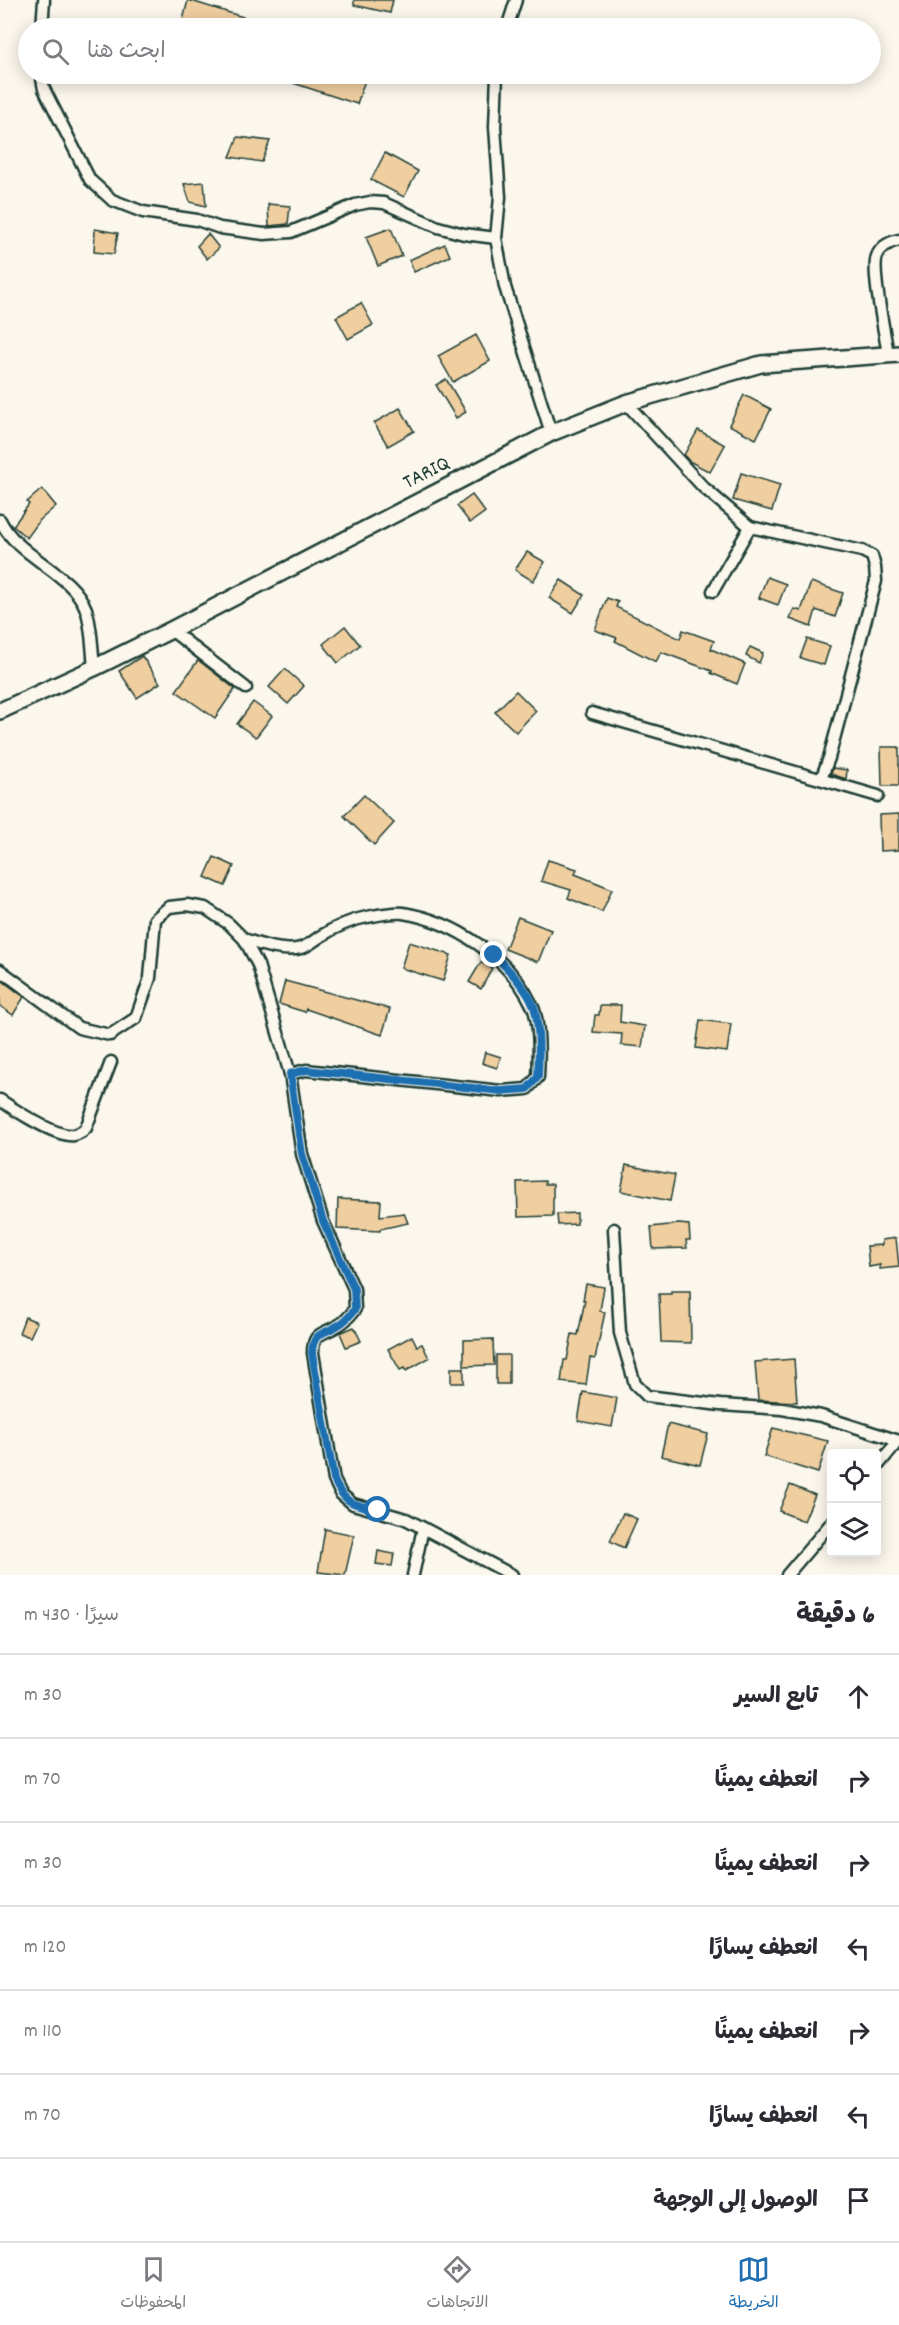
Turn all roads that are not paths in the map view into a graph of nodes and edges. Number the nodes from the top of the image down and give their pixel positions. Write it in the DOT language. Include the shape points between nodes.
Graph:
graph roads {
  1 [pos="44,0"];
  2 [pos="516,0"];
  3 [pos="43,18"];
  4 [pos="510,18"];
  5 [pos="43,84"];
  6 [pos="497,84"];
  7 [pos="496,238"];
  8 [pos="899,240"];
  9 [pos="894,354"];
  10 [pos="626,403"];
  11 [pos="551,433"];
  12 [pos="0,520"];
  13 [pos="750,527"];
  14 [pos="713,591"];
  15 [pos="171,630"];
  16 [pos="94,668"];
  17 [pos="246,688"];
  18 [pos="0,711"];
  19 [pos="592,713"];
  20 [pos="821,779"];
  21 [pos="878,796"];
  22 [pos="244,939"];
  23 [pos="0,970"];
  24 [pos="111,1062"];
  25 [pos="290,1074"];
  26 [pos="0,1100"];
  27 [pos="614,1229"];
  28 [pos="899,1441"];
  29 [pos="881,1462"];
  30 [pos="827,1527"];
  31 [pos="423,1528"];
  32 [pos="413,1575"];
  33 [pos="512,1575"];
  34 [pos="787,1575"];
  1 -- 3 [label="street"];
  2 -- 4 [label="street"];
  5 -- 7 [label="street" via="90,180 112,200 143,212 264,234 291,232 355,205 384,203 438,227"];
  6 -- 7 [label="street" via="500,197"];
  7 -- 11 [label="street" via="505,287"];
  8 -- 9 [label="street" via="884,246 877,257"];
  9 -- 10 [label="main road, TARIQ" via="760,364"];
  10 -- 11 [label="main road, TARIQ"];
  10 -- 13 [label="street" via="703,487"];
  11 -- 15 [label="main road, TARIQ"];
  12 -- 16 [label="street" via="16,543 80,597 89,625"];
  13 -- 14 [label="street"];
  13 -- 20 [label="street" via="872,556 876,581"];
  15 -- 16 [label="main road, TARIQ"];
  15 -- 17 [label="street"];
  16 -- 18 [label="main road, TARIQ"];
  19 -- 20 [label="street"];
  20 -- 21 [label="street"];
  22 -- 23 [label="street" via="205,908 169,907 155,919 150,978 136,1018 110,1035 79,1028"];
  22 -- 25 [label="street" via="258,964"];
  22 -- 25 [label="street" via="269,948 301,948 364,918 400,913 419,917 481,945 494,955 534,1007 538,1077 527,1089 501,1091 306,1070"];
  24 -- 26 [label="street" via="81,1133 68,1135 36,1122"];
  25 -- 31 [label="street" via="302,1154 323,1221 354,1289 355,1309 347,1319 317,1335 312,1353 334,1480 340,1494 353,1504"];
  27 -- 28 [label="street" via="620,1333 635,1384 647,1396 782,1409 821,1416"];
  28 -- 29 [label="street"];
  30 -- 34 [label="street"];
  31 -- 32 [label="street"];
  31 -- 33 [label="street"];
}
